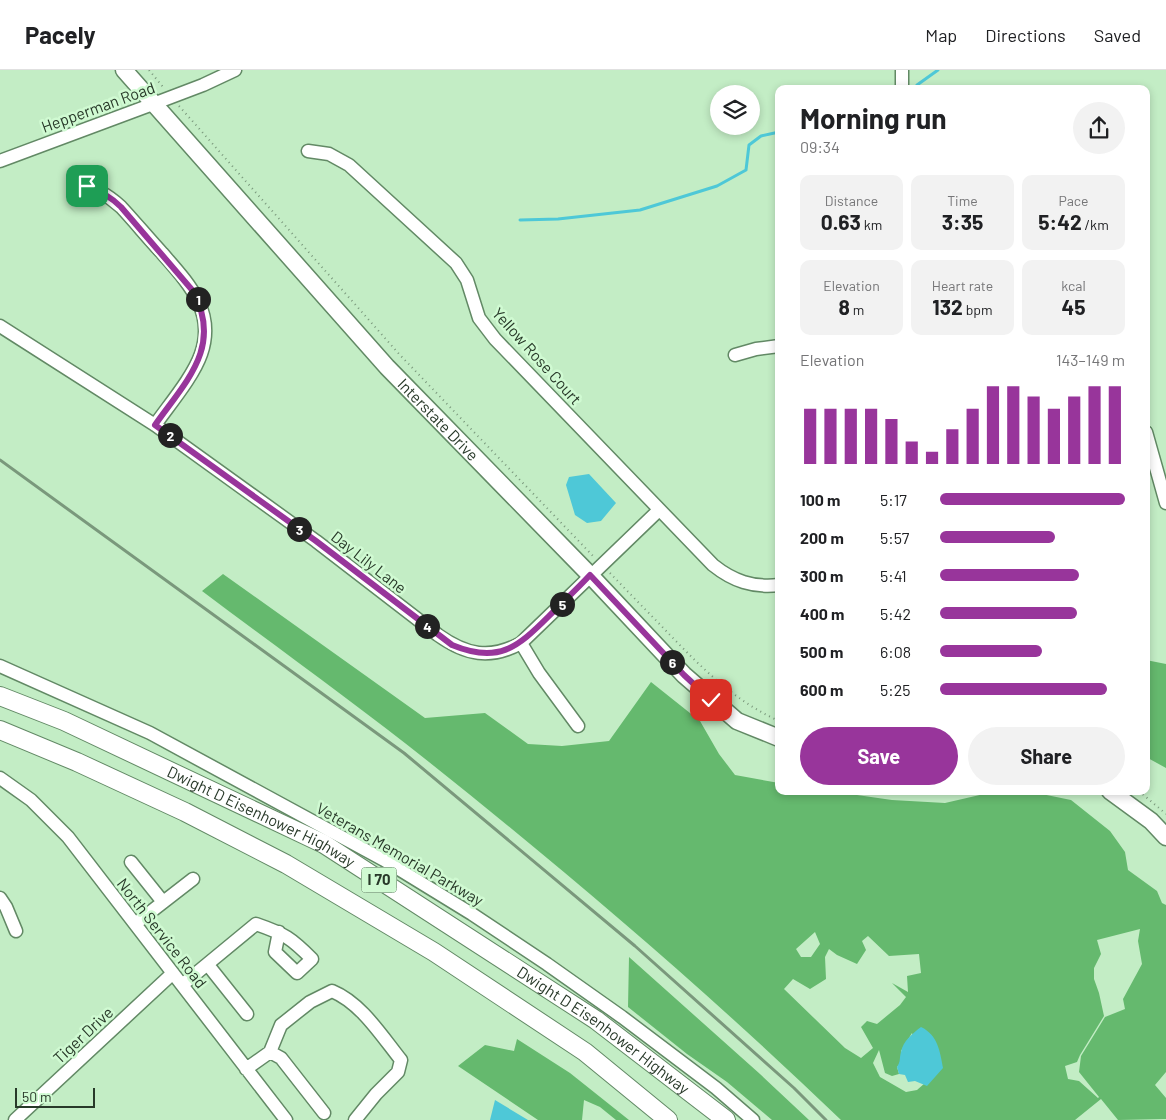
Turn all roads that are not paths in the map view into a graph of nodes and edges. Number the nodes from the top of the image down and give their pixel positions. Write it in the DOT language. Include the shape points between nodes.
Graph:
graph roads {
  1 [pos="124,70"];
  2 [pos="235,70"];
  3 [pos="902,70"];
  4 [pos="902,85"];
  5 [pos="153,104"];
  6 [pos="308,151"];
  7 [pos="0,161"];
  8 [pos="76,184"];
  9 [pos="0,326"];
  10 [pos="775,347"];
  11 [pos="736,355"];
  12 [pos="155,425"];
  13 [pos="1150,446"];
  14 [pos="1166,503"];
  15 [pos="659,510"];
  16 [pos="596,570"];
  17 [pos="775,585"];
  18 [pos="521,643"];
  19 [pos="0,666"];
  20 [pos="0,696"];
  21 [pos="578,726"];
  22 [pos="0,730"];
  23 [pos="775,736"];
  24 [pos="0,778"];
  25 [pos="1115,795"];
  26 [pos="1166,838"];
  27 [pos="132,862"];
  28 [pos="193,879"];
  29 [pos="0,898"];
  30 [pos="163,902"];
  31 [pos="135,924"];
  32 [pos="16,931"];
  33 [pos="279,932"];
  34 [pos="208,965"];
  35 [pos="173,973"];
  36 [pos="182,985"];
  37 [pos="247,1014"];
  38 [pos="270,1052"];
  39 [pos="246,1069"];
  40 [pos="324,1113"];
  41 [pos="15,1120"];
  42 [pos="286,1120"];
  43 [pos="355,1120"];
  44 [pos="668,1120"];
  45 [pos="726,1120"];
  46 [pos="754,1120"];
  1 -- 5 [label="main road, Interstate Drive"];
  2 -- 5 [label="street, Hepperman Road"];
  3 -- 4 [label="street"];
  5 -- 7 [label="street, Hepperman Road"];
  5 -- 16 [label="main road, Interstate Drive" via="387,367"];
  6 -- 15 [label="street, Yellow Rose Court" via="329,154 349,166 456,263 467,280 485,327"];
  8 -- 12 [label="street" via="99,190 121,207 184,278 200,303 205,330 201,354 196,367"];
  9 -- 12 [label="street, Day Lily Lane"];
  10 -- 11 [label="street"];
  12 -- 18 [label="street, Day Lily Lane" via="316,541 452,645 482,654 510,649"];
  13 -- 14 [label="street"];
  15 -- 16 [label="street, Day Lily Lane"];
  15 -- 17 [label="street, Yellow Rose Court" via="724,574 752,585"];
  16 -- 18 [label="street, Day Lily Lane"];
  16 -- 23 [label="main road, Interstate Drive" via="684,675 737,721"];
  18 -- 21 [label="street" via="539,674"];
  19 -- 46 [label="street, Veterans Memorial Parkway" via="150,734 384,860 562,974"];
  20 -- 45 [label="highway, Dwight D Eisenhower Highway / I 70" via="64,721 324,844 596,1020"];
  22 -- 44 [label="highway, Dwight D Eisenhower Highway / I 70" via="184,812 286,864 434,952 585,1052"];
  24 -- 31 [label="street, North Service Road" via="31,800 68,837"];
  25 -- 26 [label="main road" via="1151,821"];
  27 -- 30 [label="street"];
  28 -- 30 [label="street"];
  29 -- 32 [label="street"];
  30 -- 31 [label="street"];
  31 -- 35 [label="street, North Service Road"];
  33 -- 34 [label="street" via="256,924"];
  34 -- 36 [label="street"];
  34 -- 37 [label="street"];
  35 -- 36 [label="street, North Service Road"];
  35 -- 41 [label="street, Tiger Drive"];
  36 -- 39 [label="street, North Service Road"];
  38 -- 39 [label="street"];
  38 -- 40 [label="street" via="281,1058"];
  38 -- 43 [label="street" via="281,1025 302,1008 332,991 343,995 368,1019 401,1060 398,1072"];
  39 -- 42 [label="street, North Service Road"];
}
